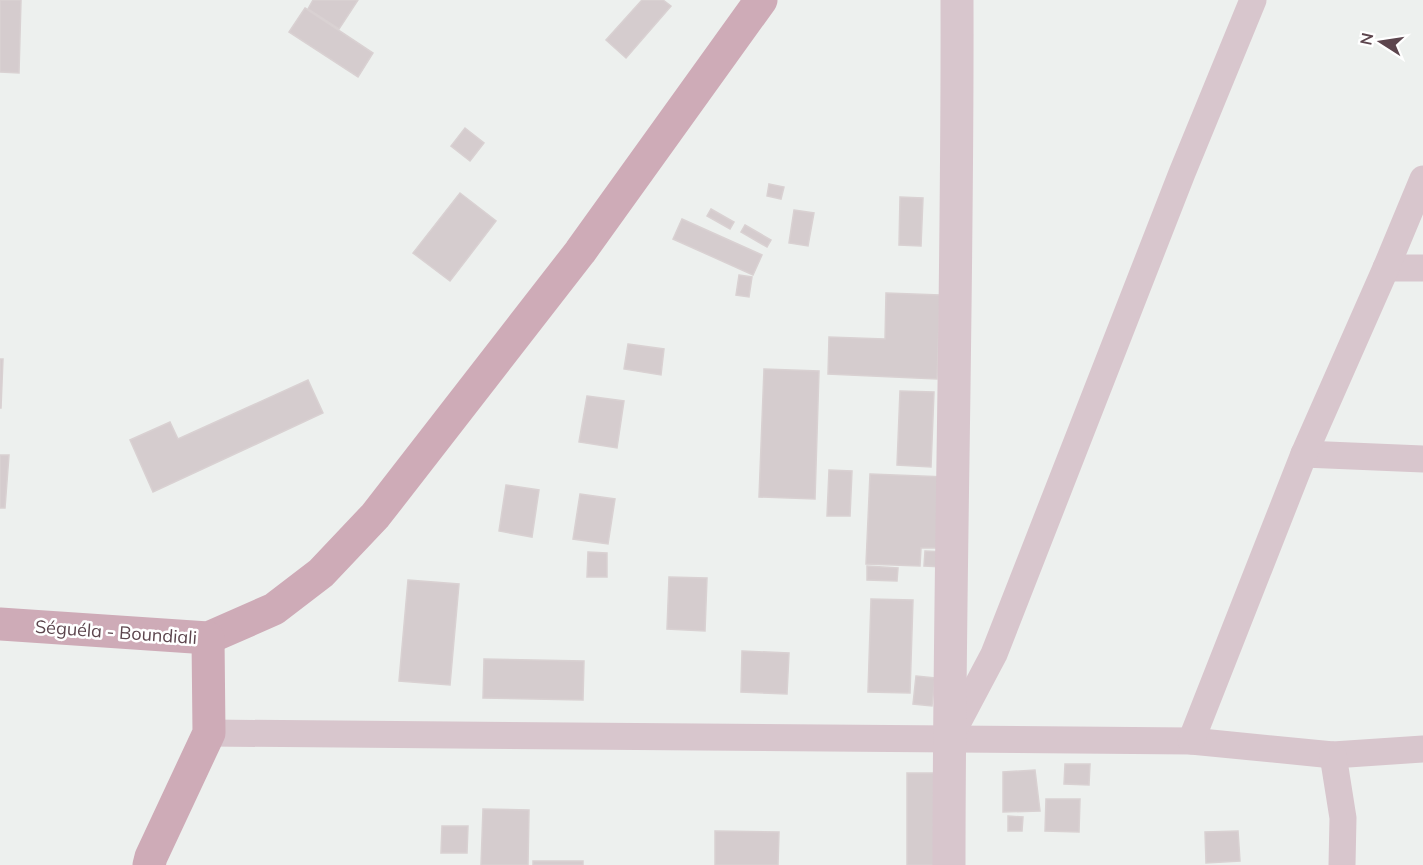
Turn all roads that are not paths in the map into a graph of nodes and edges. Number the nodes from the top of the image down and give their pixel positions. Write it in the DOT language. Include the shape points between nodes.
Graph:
graph roads {
  1 [pos="760,0"];
  2 [pos="957,0"];
  3 [pos="1253,0"];
  4 [pos="1423,179"];
  5 [pos="1386,268"];
  6 [pos="1423,268"];
  7 [pos="1304,454"];
  8 [pos="1423,459"];
  9 [pos="0,624"];
  10 [pos="208,638"];
  11 [pos="209,733"];
  12 [pos="949,739"];
  13 [pos="1191,741"];
  14 [pos="1423,749"];
  15 [pos="1333,755"];
  16 [pos="149,865"];
  17 [pos="949,865"];
  18 [pos="1342,865"];
  1 -- 10 [label="main road" via="580,252 375,516 321,573 273,609"];
  2 -- 12 [label="street"];
  3 -- 12 [label="street" via="994,654"];
  4 -- 5 [label="street"];
  5 -- 6 [label="street"];
  5 -- 7 [label="street"];
  7 -- 8 [label="street"];
  7 -- 13 [label="street"];
  9 -- 10 [label="main road, Séguéla - Boundiali"];
  10 -- 11 [label="main road, Séguéla - Boundiali"];
  11 -- 12 [label="street"];
  11 -- 16 [label="main road, Séguéla - Boundiali"];
  12 -- 13 [label="street"];
  12 -- 17 [label="street"];
  13 -- 15 [label="street"];
  14 -- 15 [label="street"];
  15 -- 18 [label="street" via="1343,818"];
}
